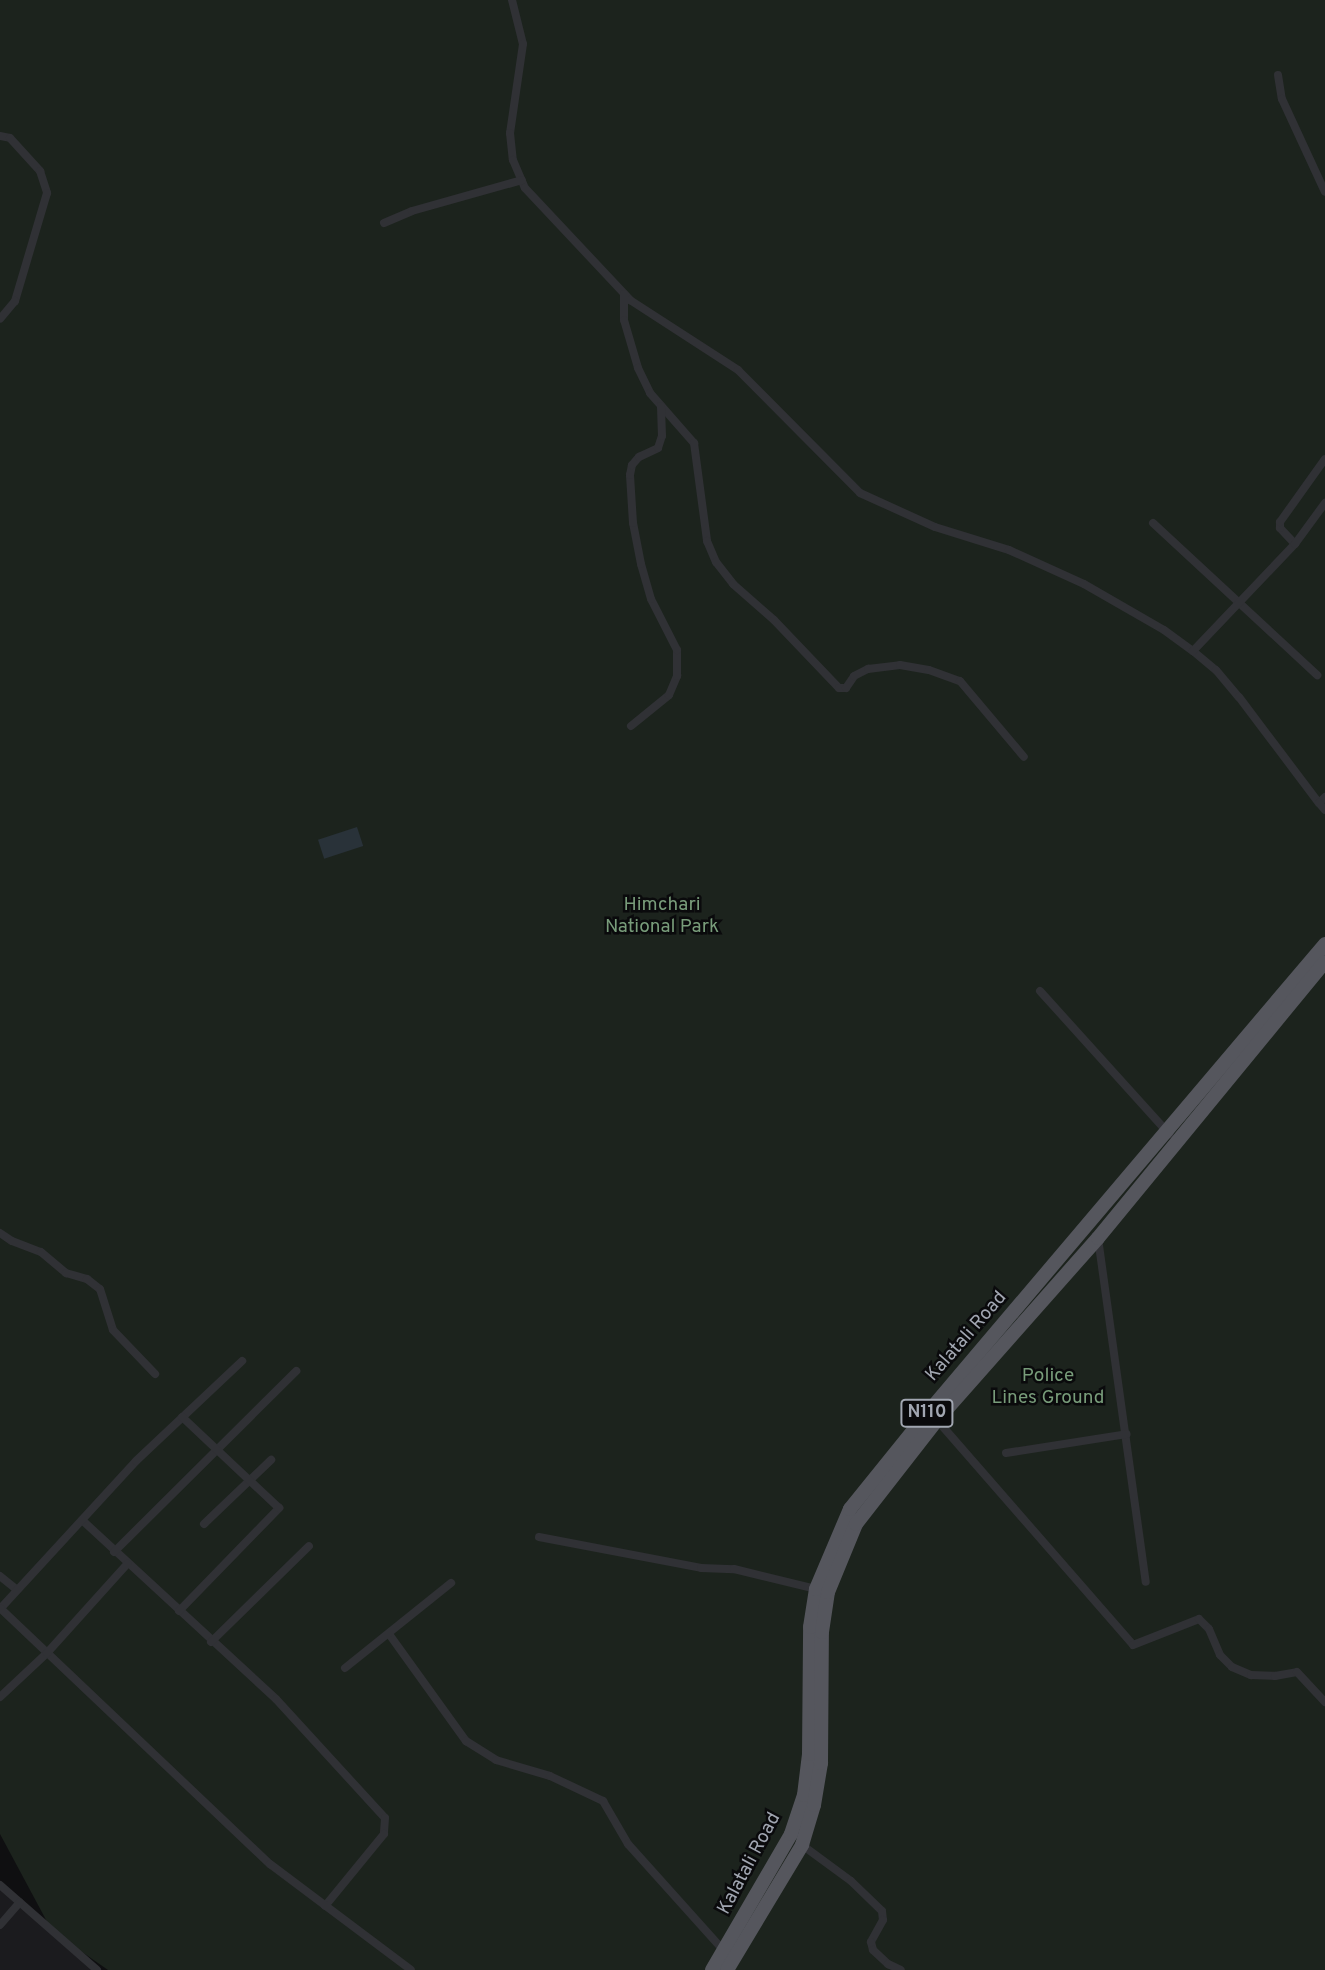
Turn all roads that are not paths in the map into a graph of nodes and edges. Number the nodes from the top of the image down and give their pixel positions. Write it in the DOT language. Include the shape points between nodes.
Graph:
graph roads {
  1 [pos="512,0"];
  2 [pos="1278,75"];
  3 [pos="0,136"];
  4 [pos="522,180"];
  5 [pos="1325,192"];
  6 [pos="384,223"];
  7 [pos="627,297"];
  8 [pos="0,319"];
  9 [pos="662,405"];
  10 [pos="1325,459"];
  11 [pos="1325,503"];
  12 [pos="1153,523"];
  13 [pos="1295,544"];
  14 [pos="1238,604"];
  15 [pos="1193,651"];
  16 [pos="1317,676"];
  17 [pos="631,726"];
  18 [pos="1024,757"];
  19 [pos="1323,803"];
  20 [pos="1325,944"];
  21 [pos="1325,962"];
  22 [pos="1040,991"];
  23 [pos="1172,1137"];
  24 [pos="0,1233"];
  25 [pos="1098,1238"];
  26 [pos="1067,1250"];
  27 [pos="1080,1258"];
  28 [pos="242,1361"];
  29 [pos="296,1371"];
  30 [pos="155,1374"];
  31 [pos="181,1418"];
  32 [pos="937,1420"];
  33 [pos="1127,1434"];
  34 [pos="216,1449"];
  35 [pos="1006,1453"];
  36 [pos="271,1460"];
  37 [pos="249,1480"];
  38 [pos="82,1520"];
  39 [pos="204,1524"];
  40 [pos="539,1537"];
  41 [pos="309,1546"];
  42 [pos="114,1552"];
  43 [pos="127,1564"];
  44 [pos="0,1576"];
  45 [pos="1146,1582"];
  46 [pos="451,1583"];
  47 [pos="816,1589"];
  48 [pos="17,1590"];
  49 [pos="0,1609"];
  50 [pos="179,1611"];
  51 [pos="389,1634"];
  52 [pos="211,1642"];
  53 [pos="47,1653"];
  54 [pos="345,1668"];
  55 [pos="0,1697"];
  56 [pos="1324,1703"];
  57 [pos="802,1845"];
  58 [pos="0,1885"];
  59 [pos="20,1902"];
  60 [pos="326,1906"];
  61 [pos="0,1925"];
  62 [pos="742,1933"];
  63 [pos="724,1951"];
  64 [pos="97,1970"];
  65 [pos="411,1970"];
  66 [pos="712,1970"];
  67 [pos="727,1970"];
  68 [pos="901,1970"];
  1 -- 4 [label="street" via="523,44 510,133 513,160"];
  2 -- 5 [label="street" via="1282,99"];
  3 -- 8 [label="street" via="10,138 40,172 47,193 15,301"];
  4 -- 6 [label="street"];
  4 -- 7 [label="street" via="550,217"];
  7 -- 9 [label="street" via="624,320 638,368 650,393"];
  7 -- 15 [label="street" via="738,370 860,492 922,522 1009,550 1084,584"];
  9 -- 17 [label="street" via="658,447 639,457 630,475 641,565 651,599 677,650 677,676 669,695"];
  9 -- 18 [label="street" via="694,443 701,513 716,562 839,688 846,688 854,676 868,669 900,665 960,681"];
  10 -- 13 [label="street" via="1280,522"];
  11 -- 13 [label="street"];
  12 -- 14 [label="street"];
  13 -- 14 [label="street"];
  14 -- 15 [label="street"];
  14 -- 16 [label="street"];
  15 -- 19 [label="street" via="1216,670"];
  20 -- 23 [label="highway, Kalatali Road / N110"];
  21 -- 23 [label="highway, Kalatali Road / N110"];
  22 -- 23 [label="street"];
  23 -- 25 [label="highway, Kalatali Road / N110"];
  23 -- 26 [label="highway, Kalatali Road / N110"];
  24 -- 30 [label="street" via="100,1289 113,1330"];
  25 -- 27 [label="highway, Kalatali Road / N110"];
  25 -- 33 [label="street"];
  26 -- 27 [label="highway"];
  26 -- 47 [label="highway, Kalatali Road / N110" via="850,1509"];
  27 -- 32 [label="highway, Kalatali Road / N110"];
  28 -- 31 [label="street"];
  29 -- 34 [label="street"];
  31 -- 34 [label="street"];
  31 -- 38 [label="street"];
  32 -- 56 [label="street" via="1133,1645 1199,1619 1232,1667 1251,1675 1297,1672"];
  32 -- 57 [label="highway, Kalatali Road / N110" via="856,1524 828,1592 822,1632 821,1763"];
  33 -- 35 [label="street"];
  33 -- 45 [label="street"];
  34 -- 37 [label="street"];
  34 -- 42 [label="street"];
  36 -- 37 [label="street"];
  37 -- 39 [label="street"];
  37 -- 50 [label="street" via="279,1508"];
  38 -- 42 [label="street"];
  38 -- 48 [label="street"];
  40 -- 47 [label="street" via="701,1568 734,1569"];
  41 -- 52 [label="street"];
  42 -- 43 [label="street"];
  43 -- 50 [label="street"];
  43 -- 53 [label="street"];
  44 -- 48 [label="street"];
  46 -- 51 [label="street"];
  47 -- 62 [label="highway, Kalatali Road / N110" via="810,1626 809,1754 804,1795 791,1834"];
  48 -- 49 [label="street"];
  49 -- 53 [label="street"];
  50 -- 52 [label="street"];
  51 -- 54 [label="street"];
  51 -- 63 [label="street" via="466,1741 496,1760 550,1776 603,1801 628,1844"];
  52 -- 60 [label="street" via="307,1730 385,1818 384,1834"];
  53 -- 55 [label="street"];
  53 -- 60 [label="street" via="251,1847"];
  57 -- 62 [label="highway, Kalatali Road / N110"];
  57 -- 68 [label="street" via="852,1881 882,1911 883,1920 871,1942 873,1950"];
  58 -- 59 [label="street"];
  59 -- 61 [label="street"];
  59 -- 64 [label="street"];
  60 -- 65 [label="street"];
  62 -- 63 [label="highway, Kalatali Road / N110"];
  62 -- 67 [label="highway, Kalatali Road / N110"];
  63 -- 66 [label="highway, Kalatali Road / N110"];
}
